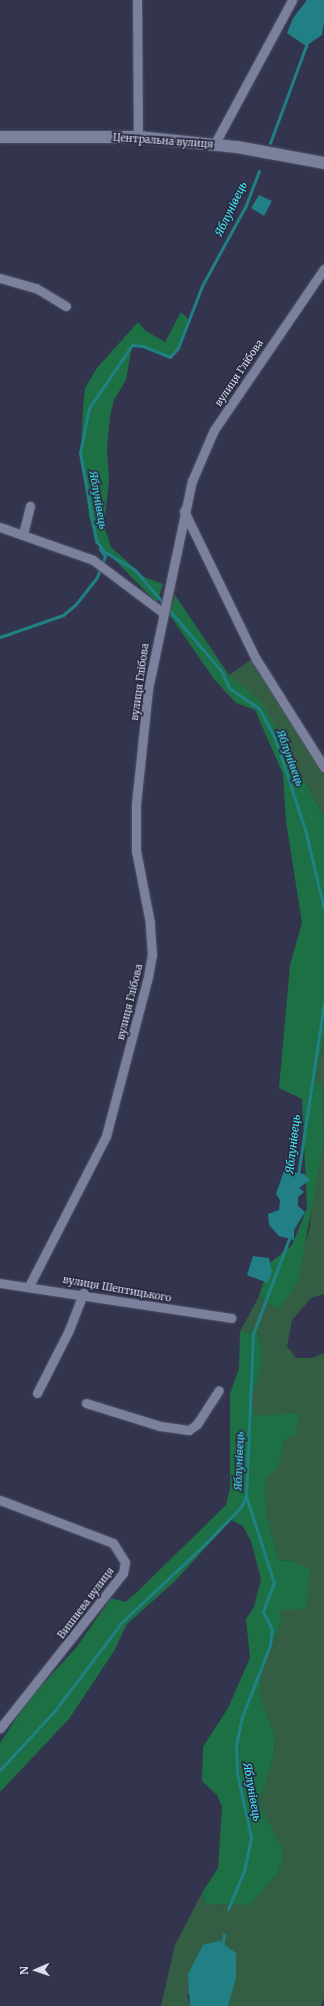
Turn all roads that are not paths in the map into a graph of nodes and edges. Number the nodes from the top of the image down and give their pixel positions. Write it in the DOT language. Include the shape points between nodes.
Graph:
graph roads {
  1 [pos="137,0"];
  2 [pos="292,0"];
  3 [pos="0,137"];
  4 [pos="138,137"];
  5 [pos="214,144"];
  6 [pos="324,163"];
  7 [pos="324,269"];
  8 [pos="0,278"];
  9 [pos="66,306"];
  10 [pos="30,506"];
  11 [pos="184,511"];
  12 [pos="0,527"];
  13 [pos="22,534"];
  14 [pos="163,610"];
  15 [pos="324,767"];
  16 [pos="0,1283"];
  17 [pos="29,1286"];
  18 [pos="83,1293"];
  19 [pos="231,1318"];
  20 [pos="219,1390"];
  21 [pos="37,1393"];
  22 [pos="86,1403"];
  23 [pos="0,1500"];
  24 [pos="0,1728"];
  1 -- 4 [label="street"];
  2 -- 5 [label="street"];
  3 -- 4 [label="main road, Центральна вулиця"];
  4 -- 5 [label="main road, Центральна вулиця"];
  5 -- 6 [label="main road, Центральна вулиця"];
  7 -- 11 [label="street, вулиця Глібова" via="214,430 192,481"];
  8 -- 9 [label="street" via="36,288"];
  10 -- 13 [label="street"];
  11 -- 14 [label="street, вулиця Глібова"];
  11 -- 15 [label="street" via="256,659"];
  12 -- 13 [label="street"];
  13 -- 14 [label="street" via="93,560"];
  14 -- 17 [label="street, вулиця Глібова" via="148,689 136,804 136,850 150,923 152,955 148,977 106,1136"];
  16 -- 17 [label="street, вулиця Шептицького"];
  17 -- 18 [label="street, вулиця Шептицького"];
  18 -- 19 [label="street, вулиця Шептицького"];
  18 -- 21 [label="street"];
  20 -- 22 [label="street" via="197,1424 189,1430 160,1426"];
  23 -- 24 [label="street, Вишнева вулиця" via="113,1543 125,1562 123,1573"];
}
